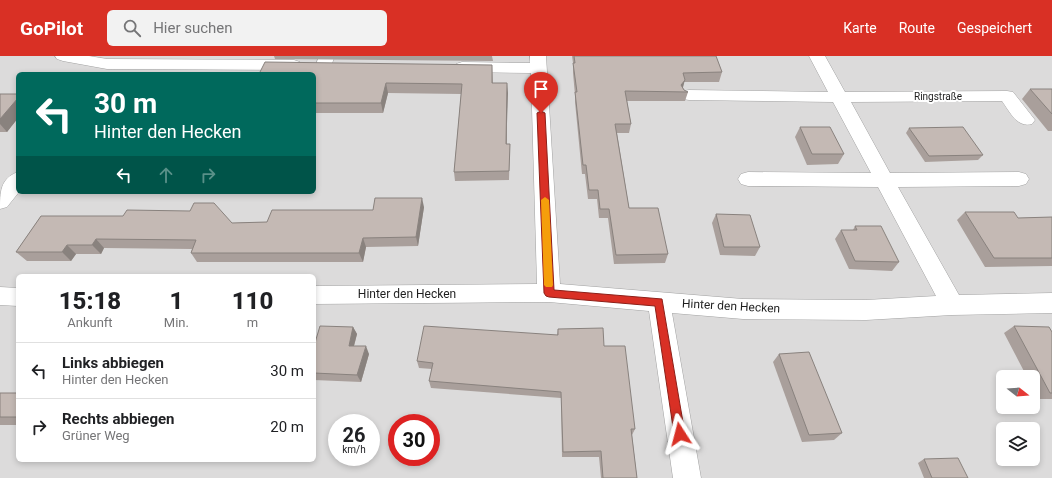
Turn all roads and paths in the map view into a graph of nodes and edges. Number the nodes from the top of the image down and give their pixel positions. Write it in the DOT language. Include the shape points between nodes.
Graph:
graph roads {
  1 [pos="63,56"];
  2 [pos="817,56"];
  3 [pos="330,62"];
  4 [pos="539,62"];
  5 [pos="106,65"];
  6 [pos="443,67"];
  7 [pos="688,95"];
  8 [pos="839,97"];
  9 [pos="1026,120"];
  10 [pos="748,179"];
  11 [pos="1019,179"];
  12 [pos="884,180"];
  13 [pos="16,182"];
  14 [pos="0,202"];
  15 [pos="549,293"];
  16 [pos="316,295"];
  17 [pos="0,296"];
  18 [pos="16,297"];
  19 [pos="659,302"];
  20 [pos="1052,303"];
  21 [pos="952,305"];
  22 [pos="687,478"];
  1 -- 5 [label="street"];
  2 -- 8 [label="street"];
  3 -- 5 [label="street"];
  4 -- 6 [label="street"];
  4 -- 15 [label="street"];
  7 -- 8 [label="street, Ringstraße"];
  8 -- 9 [label="street, Ringstraße" via="1007,96"];
  8 -- 12 [label="street"];
  10 -- 12 [label="street"];
  11 -- 12 [label="street"];
  12 -- 21 [label="street"];
  13 -- 14 [label="street"];
  15 -- 16 [label="street, Hinter den Hecken"];
  15 -- 19 [label="street, Hinter den Hecken"];
  17 -- 18 [label="street"];
  19 -- 21 [label="street, Hinter den Hecken" via="743,309 866,310"];
  19 -- 22 [label="street"];
  20 -- 21 [label="street, Hinter den Hecken"];
}
